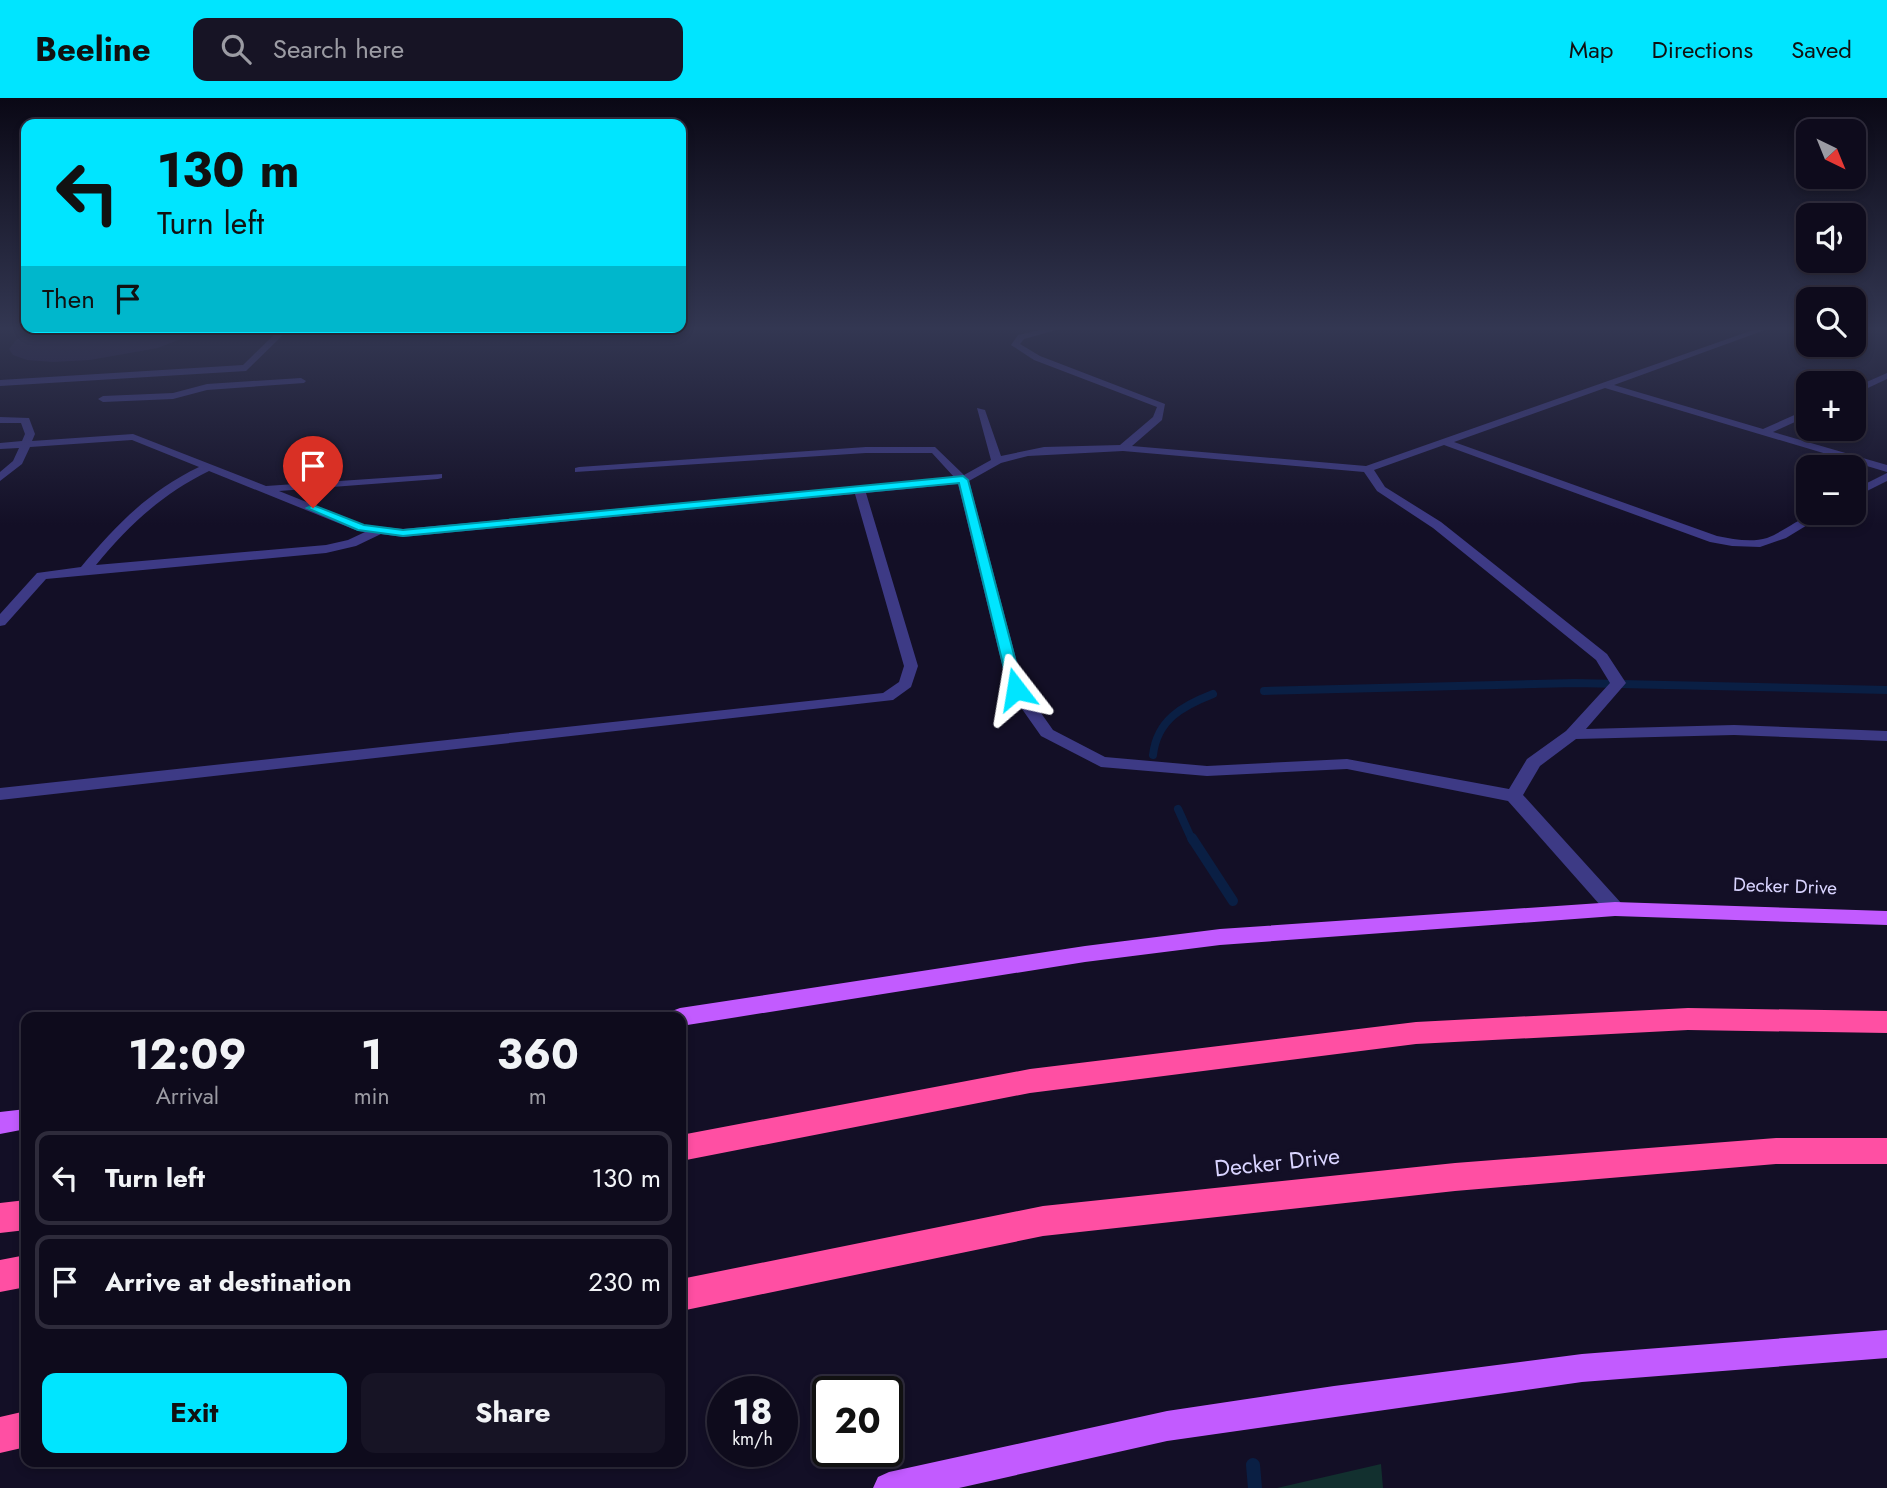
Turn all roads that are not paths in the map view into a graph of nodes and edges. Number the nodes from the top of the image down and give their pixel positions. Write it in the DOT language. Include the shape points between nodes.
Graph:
graph roads {
  1 [pos="177,395"];
  2 [pos="1133,395"];
  3 [pos="1577,395"];
  4 [pos="1638,395"];
  5 [pos="173,396"];
  6 [pos="103,399"];
  7 [pos="161,408"];
  8 [pos="980,410"];
  9 [pos="1796,417"];
  10 [pos="0,420"];
  11 [pos="1764,432"];
  12 [pos="1445,442"];
  13 [pos="26,444"];
  14 [pos="0,446"];
  15 [pos="1123,448"];
  16 [pos="997,461"];
  17 [pos="18,462"];
  18 [pos="0,464"];
  19 [pos="208,467"];
  20 [pos="1887,469"];
  21 [pos="579,470"];
  22 [pos="1367,470"];
  23 [pos="438,476"];
  24 [pos="1887,476"];
  25 [pos="0,478"];
  26 [pos="963,480"];
  27 [pos="1866,488"];
  28 [pos="263,489"];
  29 [pos="859,489"];
  30 [pos="1799,525"];
  31 [pos="380,530"];
  32 [pos="86,570"];
  33 [pos="0,622"];
  34 [pos="1572,734"];
  35 [pos="1887,736"];
  36 [pos="0,794"];
  37 [pos="1514,796"];
  38 [pos="1615,909"];
  39 [pos="1887,918"];
  40 [pos="686,1016"];
  41 [pos="1887,1023"];
  42 [pos="21,1120"];
  43 [pos="0,1123"];
  44 [pos="686,1147"];
  45 [pos="1887,1151"];
  46 [pos="21,1216"];
  47 [pos="0,1219"];
  48 [pos="21,1272"];
  49 [pos="0,1276"];
  50 [pos="686,1294"];
  51 [pos="1887,1344"];
  52 [pos="21,1430"];
  53 [pos="0,1434"];
  54 [pos="900,1487"];
  1 -- 5 [label="lane"];
  2 -- 15 [label="lane" via="1162,406 1158,418"];
  3 -- 12 [label="lane"];
  4 -- 11 [label="lane"];
  5 -- 6 [label="lane"];
  5 -- 7 [label="lane"];
  8 -- 16 [label="lane"];
  9 -- 11 [label="lane"];
  10 -- 13 [label="lane" via="25,420 30,434"];
  11 -- 20 [label="lane"];
  12 -- 22 [label="lane"];
  12 -- 30 [label="lane" via="1714,539 1764,544"];
  13 -- 14 [label="lane"];
  13 -- 17 [label="lane"];
  13 -- 19 [label="lane" via="133,438"];
  15 -- 16 [label="lane" via="1050,449"];
  15 -- 22 [label="lane"];
  16 -- 26 [label="lane"];
  17 -- 18 [label="lane"];
  17 -- 25 [label="lane"];
  19 -- 28 [label="lane"];
  19 -- 32 [label="lane" via="171,484 128,517"];
  21 -- 26 [label="lane" via="866,450 935,450"];
  22 -- 34 [label="lane" via="1381,489 1437,525 1602,657 1618,683"];
  23 -- 28 [label="lane"];
  24 -- 27 [label="lane"];
  26 -- 29 [label="lane"];
  26 -- 37 [label="lane" via="1016,689 1047,733 1101,762 1207,771 1347,764"];
  28 -- 31 [label="lane" via="362,528"];
  29 -- 31 [label="lane" via="403,533"];
  29 -- 36 [label="lane" via="911,666 906,684 887,697"];
  31 -- 32 [label="lane" via="326,549"];
  32 -- 33 [label="lane" via="42,576"];
  34 -- 35 [label="lane" via="1734,730"];
  34 -- 37 [label="lane" via="1533,763"];
  37 -- 38 [label="lane"];
  38 -- 39 [label="main road, Decker Drive"];
  38 -- 40 [label="main road, Decker Drive" via="1220,937"];
  41 -- 44 [label="highway" via="1688,1019 1416,1033 1030,1081"];
  42 -- 43 [label="main road"];
  45 -- 50 [label="highway, Decker Drive" via="1776,1151 1455,1177 1043,1221"];
  46 -- 47 [label="highway"];
  48 -- 49 [label="highway"];
  51 -- 54 [label="main road" via="1582,1368 1334,1401 1167,1426"];
  52 -- 53 [label="highway"];
}
